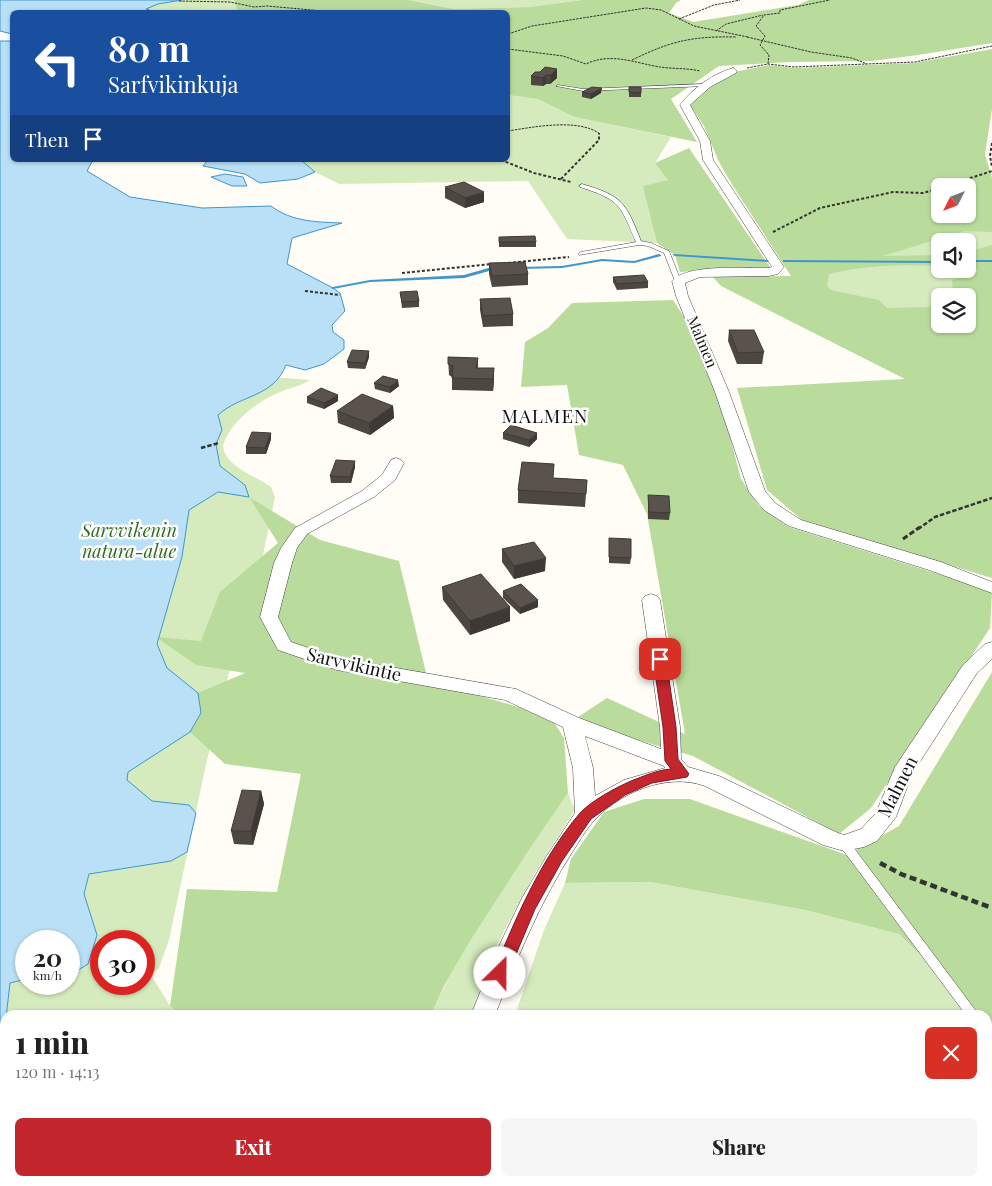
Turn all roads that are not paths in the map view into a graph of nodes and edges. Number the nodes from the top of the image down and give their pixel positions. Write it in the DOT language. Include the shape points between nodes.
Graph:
graph roads {
  1 [pos="733,71"];
  2 [pos="705,85"];
  3 [pos="558,86"];
  4 [pos="582,186"];
  5 [pos="639,243"];
  6 [pos="581,254"];
  7 [pos="678,282"];
  8 [pos="396,463"];
  9 [pos="992,588"];
  10 [pos="651,600"];
  11 [pos="992,648"];
  12 [pos="572,724"];
  13 [pos="677,767"];
  14 [pos="586,816"];
  15 [pos="844,843"];
  16 [pos="485,1010"];
  17 [pos="970,1010"];
  1 -- 2 [label="street"];
  2 -- 3 [label="lane" via="583,90"];
  2 -- 7 [label="street" via="685,105 705,140 708,160 778,267 774,271 700,273"];
  4 -- 5 [label="lane" via="616,199 624,206"];
  5 -- 6 [label="lane"];
  5 -- 7 [label="lane" via="667,252"];
  7 -- 9 [label="street, Malmen" via="757,492 766,504 795,523 943,569"];
  8 -- 12 [label="street, Sarvvikintie" via="389,478 368,494 301,531 289,548 270,617 284,646 337,664 509,694"];
  10 -- 13 [label="street"];
  11 -- 15 [label="street, Malmen" via="970,669 902,772 885,817 870,835"];
  12 -- 13 [label="street, Sarvvikintie"];
  12 -- 14 [label="street" via="583,768"];
  13 -- 14 [label="street" via="620,791"];
  13 -- 15 [label="street"];
  14 -- 16 [label="street" via="528,907"];
  15 -- 17 [label="lane"];
}
